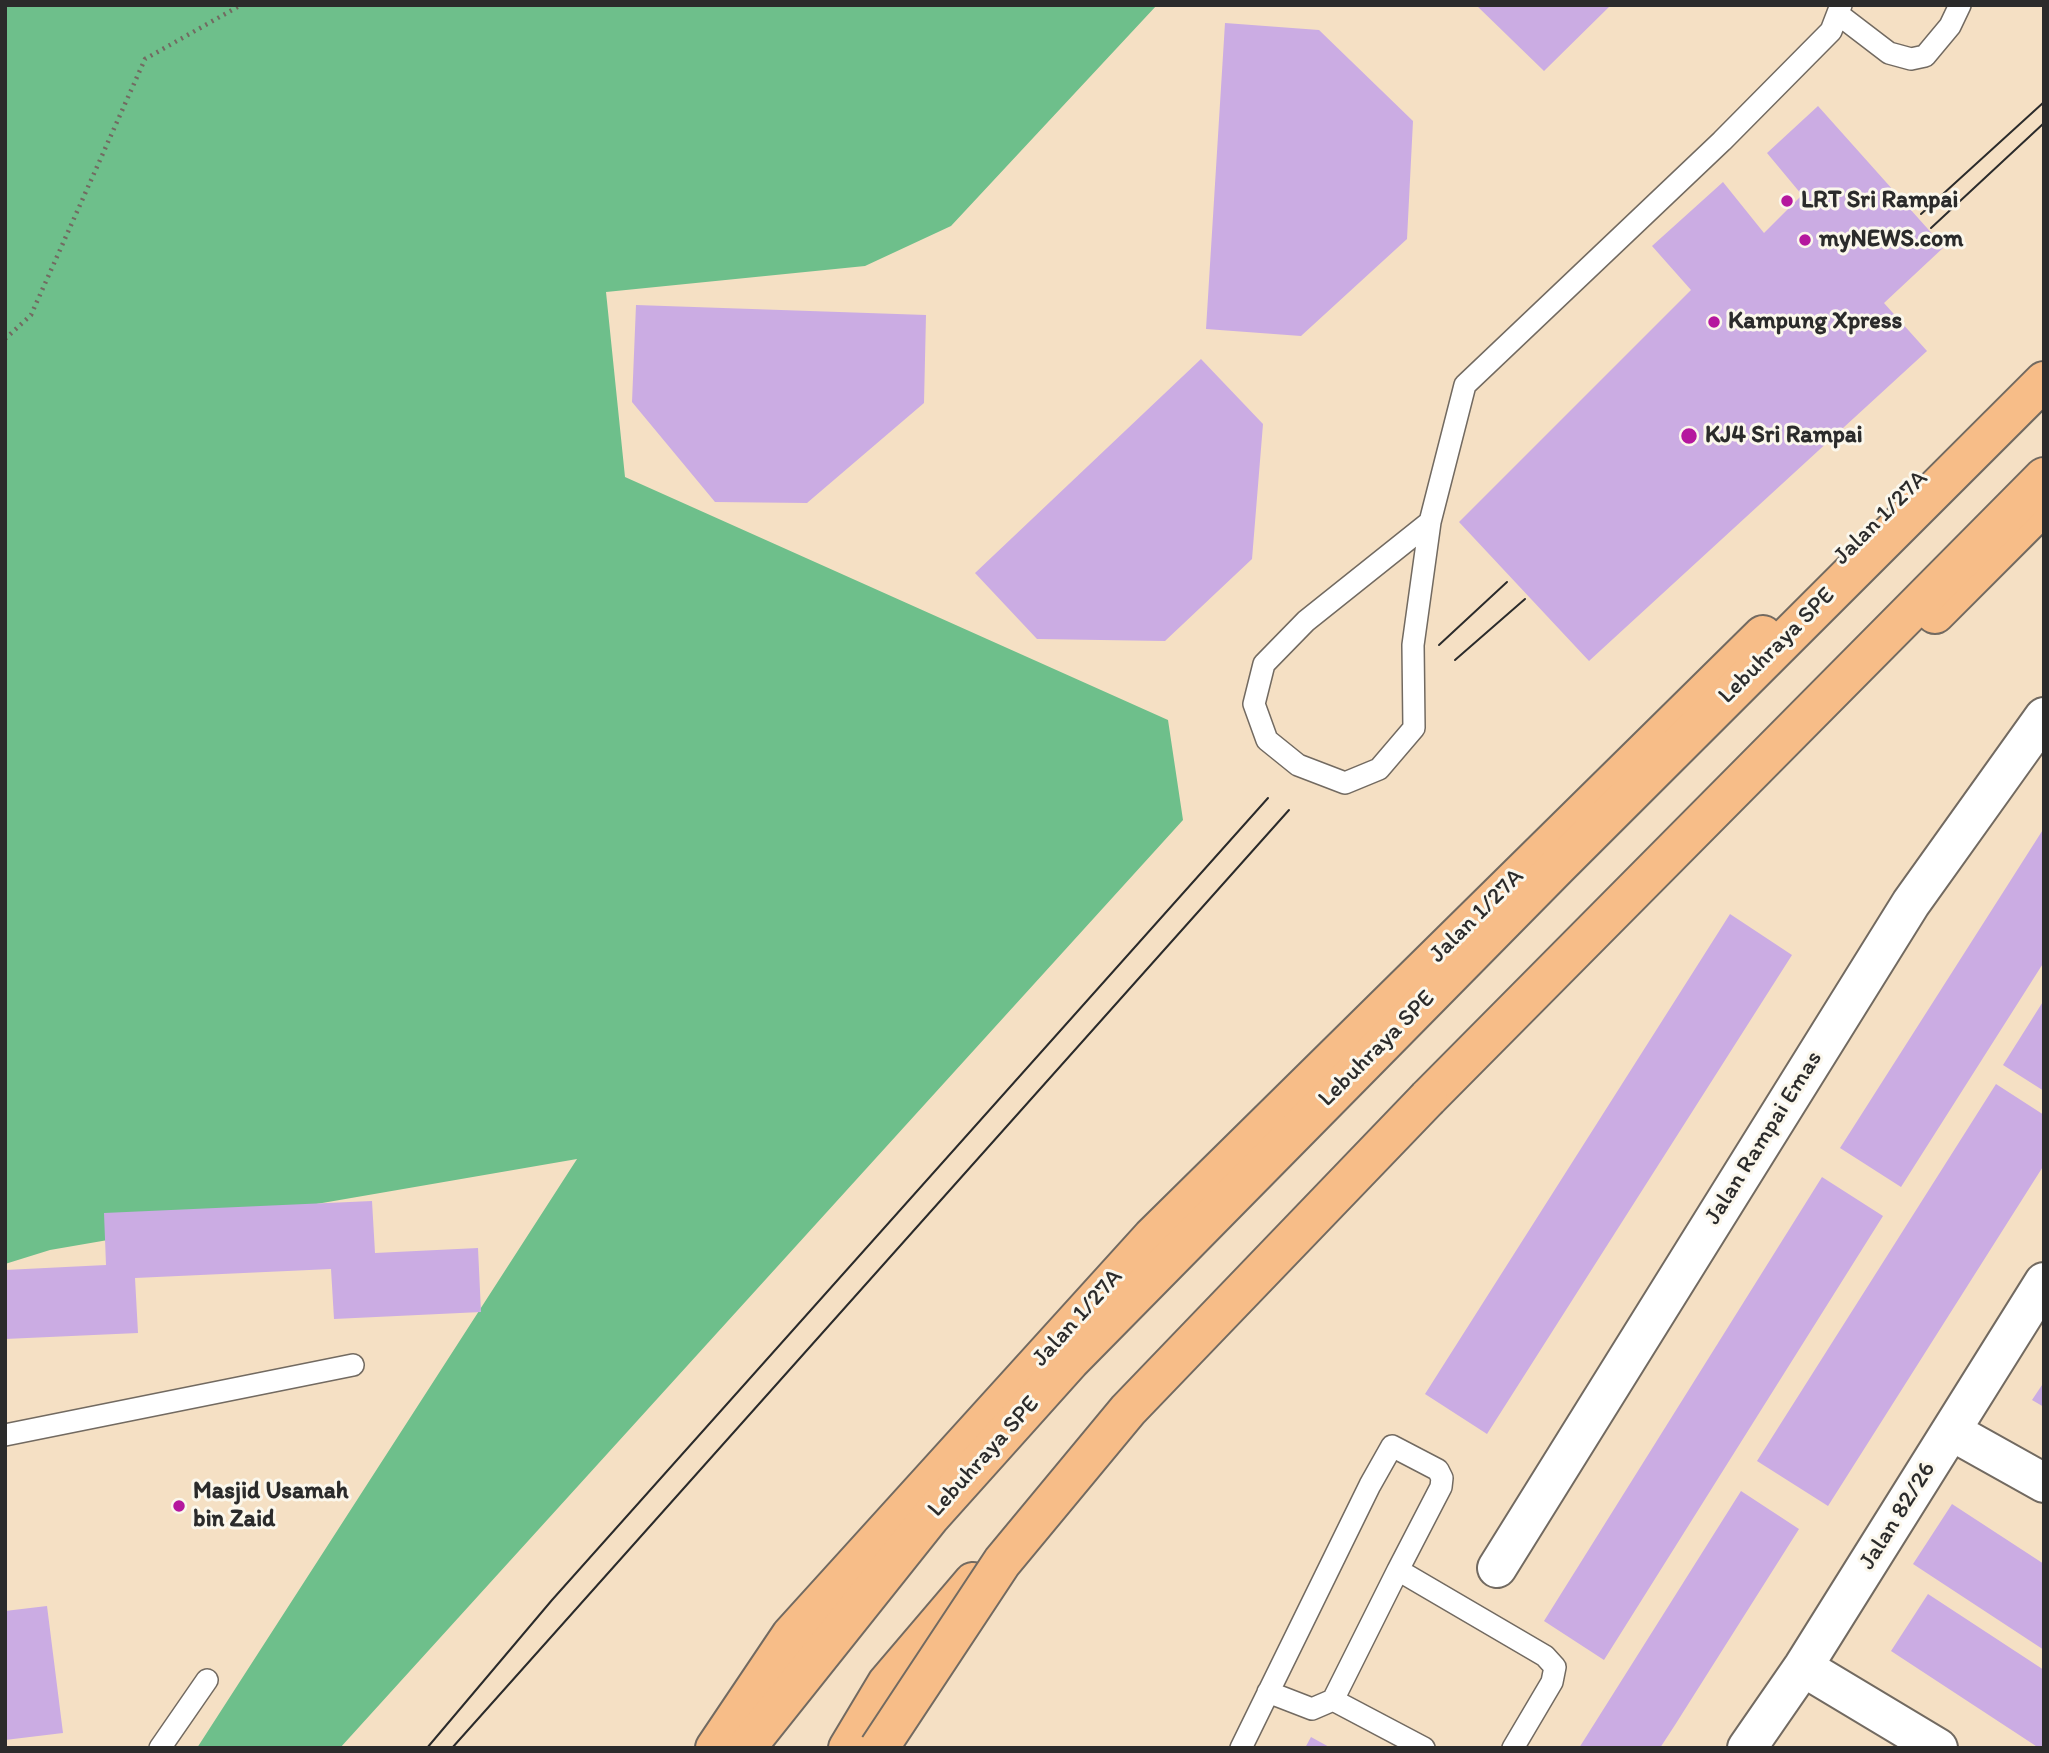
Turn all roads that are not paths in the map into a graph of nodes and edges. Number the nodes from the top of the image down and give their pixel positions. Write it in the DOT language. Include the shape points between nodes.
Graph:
graph roads {
  1 [pos="1960,5"];
  2 [pos="1840,10"];
  3 [pos="2044,359"];
  4 [pos="2044,381"];
  5 [pos="2044,477"];
  6 [pos="2044,505"];
  7 [pos="1430,522"];
  8 [pos="2044,717"];
  9 [pos="2044,1282"];
  10 [pos="353,1364"];
  11 [pos="1951,1431"];
  12 [pos="5,1435"];
  13 [pos="2044,1483"];
  14 [pos="1497,1568"];
  15 [pos="1398,1570"];
  16 [pos="1803,1667"];
  17 [pos="207,1680"];
  18 [pos="887,1683"];
  19 [pos="1268,1692"];
  20 [pos="1333,1700"];
  21 [pos="160,1748"];
  22 [pos="715,1748"];
  23 [pos="746,1748"];
  24 [pos="848,1748"];
  25 [pos="866,1748"];
  26 [pos="879,1748"];
  27 [pos="1241,1748"];
  28 [pos="1424,1748"];
  29 [pos="1513,1748"];
  30 [pos="1747,1748"];
  31 [pos="1938,1748"];
  1 -- 2 [label="lane" via="1950,26 1925,56 1911,59 1889,52"];
  2 -- 7 [label="lane" via="1831,31 1722,141 1465,385"];
  3 -- 22 [label="main road, Jalan 1/27A" via="1152,1237 791,1635"];
  4 -- 23 [label="main road, Lebuhraya SPE" via="1070,1361 931,1516"];
  5 -- 26 [label="main road, bridge" via="1325,1202 1128,1410 1002,1562"];
  6 -- 18 [label="main road" via="1021,1527"];
  7 -- 7 [label="lane" via="1413,645 1414,728 1379,769 1345,783 1298,765 1267,740 1254,704 1264,664 1306,621"];
  8 -- 14 [label="street, Jalan Rampai Emas" via="1911,903"];
  9 -- 11 [label="street, Jalan 82/26"];
  10 -- 12 [label="lane"];
  11 -- 13 [label="street"];
  11 -- 16 [label="street, Jalan 82/26"];
  15 -- 19 [label="lane" via="1442,1478 1438,1470 1392,1446"];
  15 -- 20 [label="lane"];
  15 -- 29 [label="lane" via="1545,1656 1555,1667 1552,1682"];
  16 -- 30 [label="street, Jalan 82/26"];
  16 -- 31 [label="street"];
  17 -- 21 [label="lane"];
  18 -- 24 [label="main road"];
  18 -- 25 [label="main road"];
  19 -- 20 [label="lane" via="1312,1709"];
  19 -- 27 [label="lane"];
  20 -- 28 [label="lane"];
}
